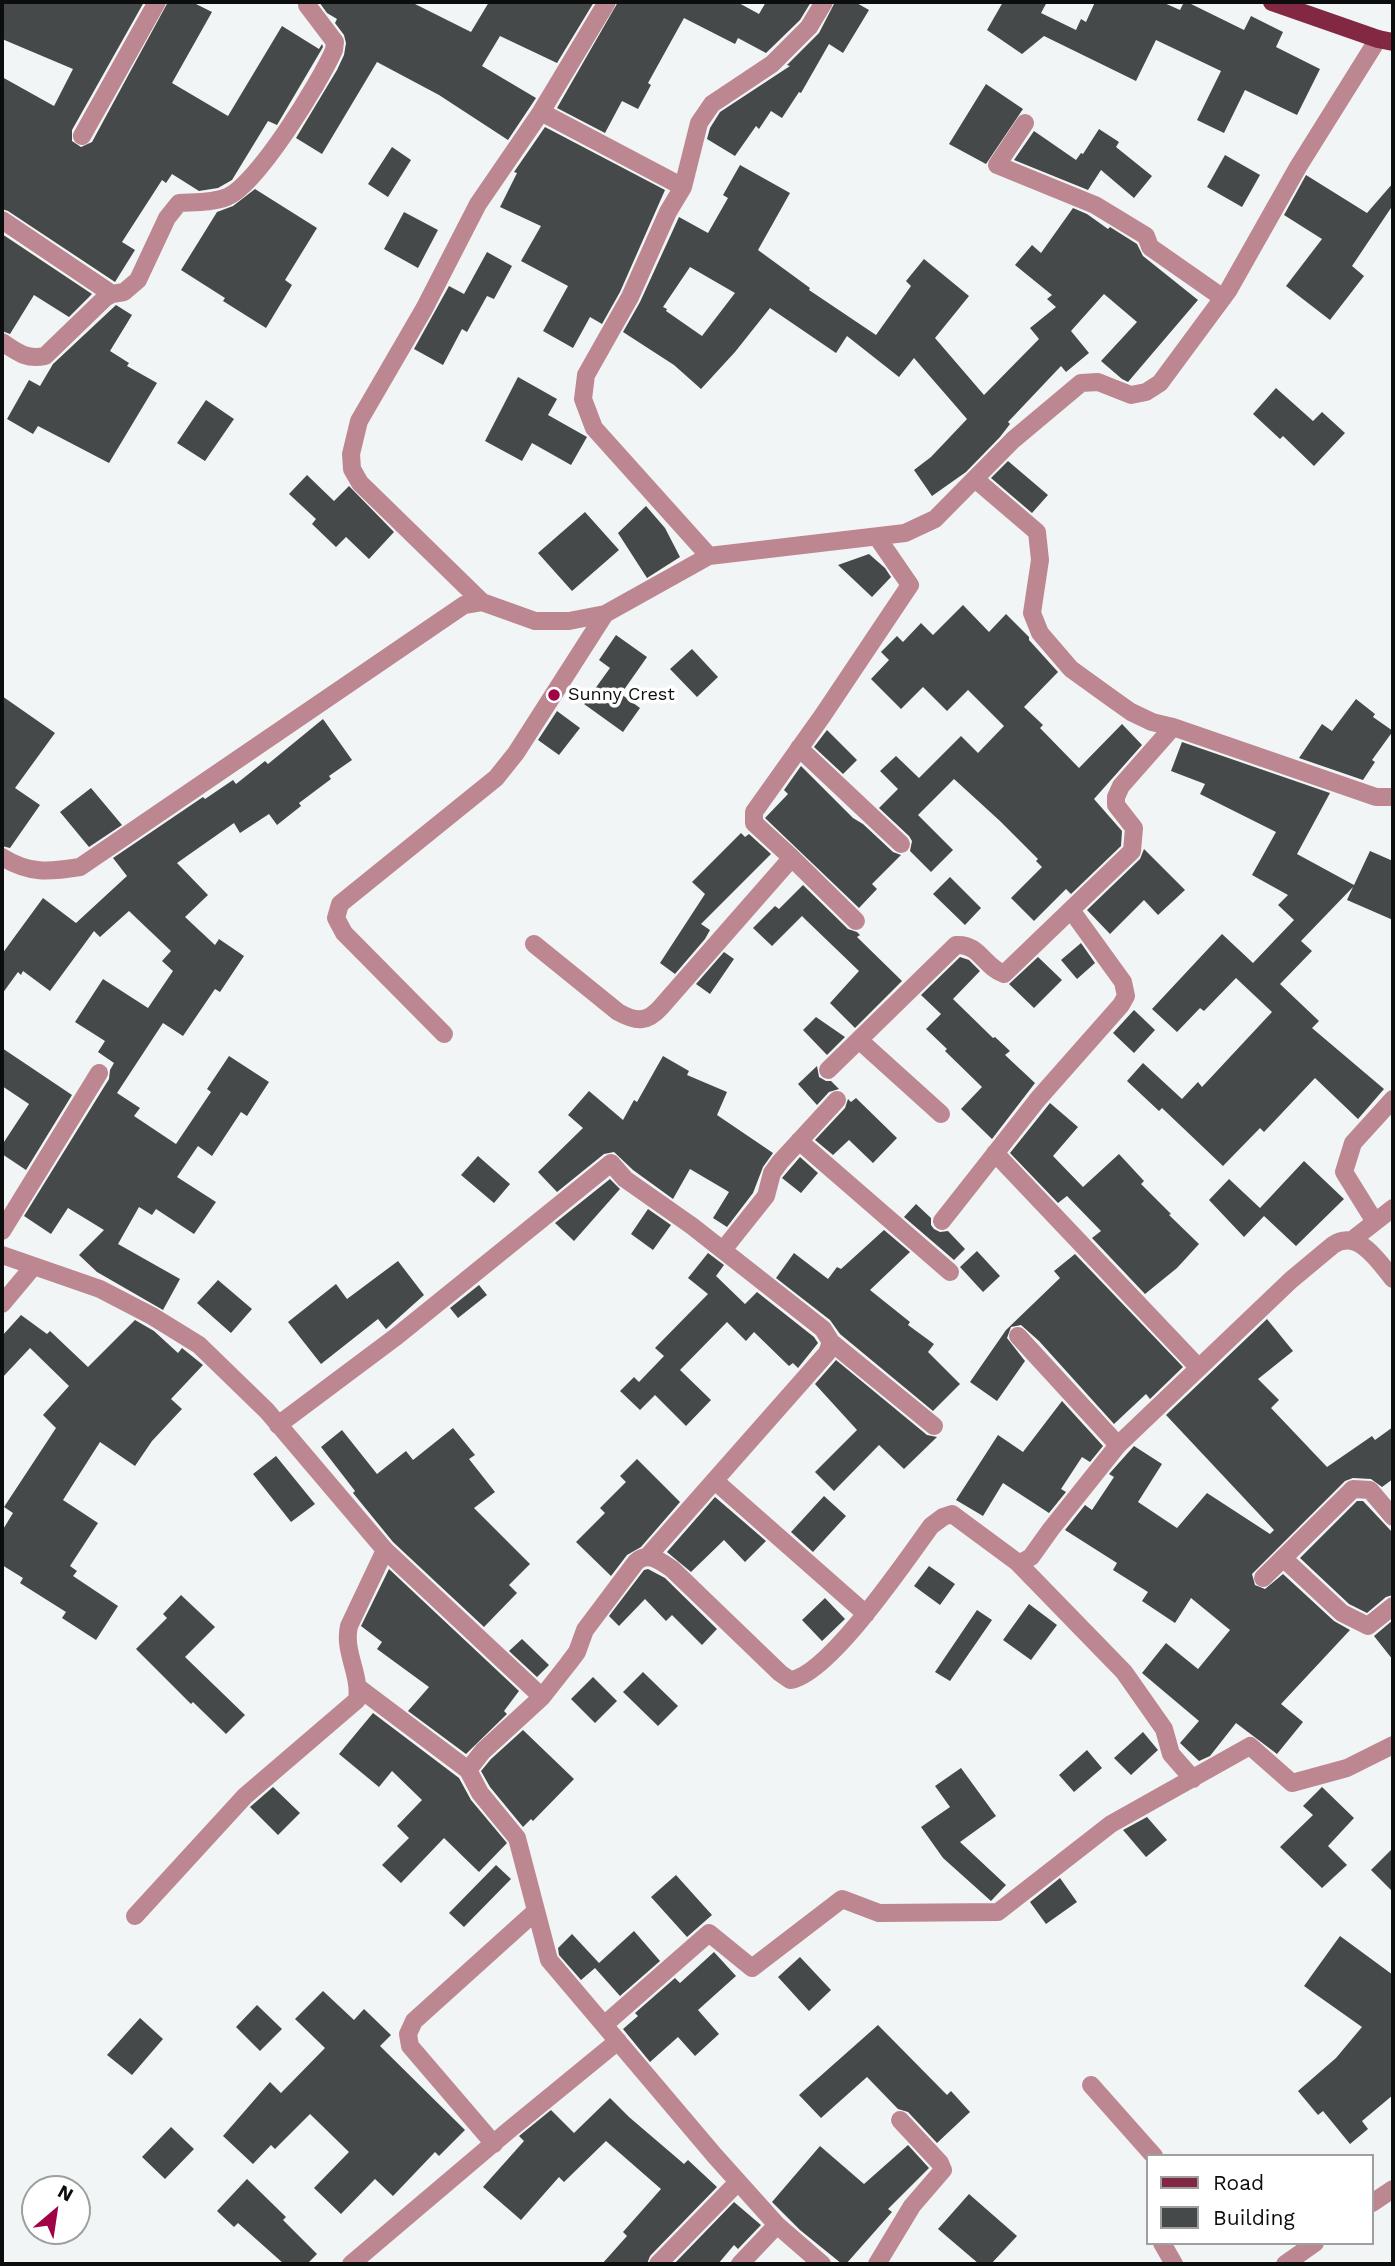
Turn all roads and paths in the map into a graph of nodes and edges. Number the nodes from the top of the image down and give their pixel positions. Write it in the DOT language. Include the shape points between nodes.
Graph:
graph roads {
  1 [pos="157,2"];
  2 [pos="307,2"];
  3 [pos="607,2"];
  4 [pos="824,2"];
  5 [pos="1272,2"];
  6 [pos="1386,41"];
  7 [pos="541,112"];
  8 [pos="1025,123"];
  9 [pos="82,136"];
  10 [pos="683,187"];
  11 [pos="2,220"];
  12 [pos="111,294"];
  13 [pos="1223,298"];
  14 [pos="2,342"];
  15 [pos="975,479"];
  16 [pos="877,537"];
  17 [pos="709,556"];
  18 [pos="482,602"];
  19 [pos="605,614"];
  20 [pos="1173,727"];
  21 [pos="799,748"];
  22 [pos="1393,797"];
  23 [pos="901,844"];
  24 [pos="2,858"];
  25 [pos="791,858"];
  26 [pos="1071,910"];
  27 [pos="856,920"];
  28 [pos="534,944"];
  29 [pos="444,1034"];
  30 [pos="859,1040"];
  31 [pos="828,1070"];
  32 [pos="99,1073"];
  33 [pos="1393,1098"];
  34 [pos="837,1100"];
  35 [pos="941,1114"];
  36 [pos="799,1140"];
  37 [pos="995,1153"];
  38 [pos="1393,1208"];
  39 [pos="943,1221"];
  40 [pos="1375,1222"];
  41 [pos="2,1231"];
  42 [pos="1352,1240"];
  43 [pos="723,1250"];
  44 [pos="2,1255"];
  45 [pos="33,1267"];
  46 [pos="950,1272"];
  47 [pos="1393,1279"];
  48 [pos="2,1304"];
  49 [pos="1018,1336"];
  50 [pos="831,1342"];
  51 [pos="1199,1368"];
  52 [pos="278,1425"];
  53 [pos="934,1426"];
  54 [pos="1118,1445"];
  55 [pos="715,1481"];
  56 [pos="1393,1517"];
  57 [pos="385,1550"];
  58 [pos="647,1557"];
  59 [pos="1283,1558"];
  60 [pos="1017,1562"];
  61 [pos="1263,1578"];
  62 [pos="1393,1606"];
  63 [pos="866,1614"];
  64 [pos="359,1688"];
  65 [pos="542,1696"];
  66 [pos="1393,1745"];
  67 [pos="468,1770"];
  68 [pos="1193,1779"];
  69 [pos="536,1911"];
  70 [pos="135,1916"];
  71 [pos="604,2025"];
  72 [pos="618,2041"];
  73 [pos="1091,2085"];
  74 [pos="900,2120"];
  75 [pos="494,2144"];
  76 [pos="1152,2154"];
  77 [pos="738,2182"];
  78 [pos="1393,2188"];
  79 [pos="1374,2202"];
  80 [pos="777,2225"];
  81 [pos="1163,2245"];
  82 [pos="1312,2245"];
  83 [pos="351,2264"];
  84 [pos="658,2264"];
  85 [pos="740,2264"];
  86 [pos="822,2264"];
  87 [pos="877,2264"];
  88 [pos="1174,2264"];
  89 [pos="1285,2264"];
  1 -- 9 [label="street"];
  2 -- 12 [label="street" via="335,42 334,50 288,131 242,188 212,201 179,203 167,218 138,280 124,292"];
  3 -- 7 [label="street"];
  4 -- 10 [label="street" via="809,27 772,64 712,104 699,123"];
  5 -- 6 [label="main road"];
  6 -- 13 [label="street" via="1298,167"];
  7 -- 10 [label="street"];
  7 -- 18 [label="street" via="478,204 359,421 351,454 360,483"];
  8 -- 13 [label="street" via="997,164 1095,205 1146,236 1150,247"];
  10 -- 17 [label="street" via="586,375 583,399 594,428"];
  11 -- 12 [label="street"];
  12 -- 14 [label="street" via="45,356 33,358"];
  13 -- 15 [label="street" via="1160,383 1131,395 1098,383 1081,383"];
  15 -- 16 [label="street" via="935,519 905,533"];
  15 -- 20 [label="street" via="1037,532 1041,560 1032,613 1054,651 1071,669 1131,712"];
  16 -- 17 [label="street"];
  16 -- 21 [label="street" via="910,585"];
  17 -- 19 [label="street"];
  18 -- 19 [label="street" via="535,621"];
  18 -- 24 [label="street" via="464,605 80,867 48,872 19,868"];
  19 -- 29 [label="street" via="496,778 340,904 337,918 344,933"];
  20 -- 22 [label="street" via="1376,797"];
  20 -- 26 [label="street" via="1116,797 1116,805 1135,828 1132,851"];
  21 -- 23 [label="street"];
  21 -- 25 [label="street" via="753,817"];
  25 -- 27 [label="street"];
  25 -- 28 [label="street" via="645,1020 632,1020 618,1012"];
  26 -- 30 [label="street" via="1004,974 994,971 975,949 956,945"];
  26 -- 37 [label="street" via="1123,982 1126,996"];
  30 -- 31 [label="street"];
  30 -- 35 [label="street"];
  32 -- 41 [label="street"];
  33 -- 40 [label="street" via="1353,1143 1344,1172"];
  34 -- 36 [label="street"];
  36 -- 43 [label="street" via="772,1173 766,1196"];
  36 -- 46 [label="street"];
  37 -- 39 [label="street"];
  37 -- 51 [label="street"];
  38 -- 40 [label="street"];
  40 -- 42 [label="street"];
  42 -- 47 [label="street" via="1365,1247"];
  42 -- 51 [label="street" via="1340,1240 1291,1280"];
  43 -- 50 [label="street" via="823,1329"];
  43 -- 52 [label="street" via="625,1179 611,1163 397,1336"];
  44 -- 45 [label="street"];
  45 -- 48 [label="street"];
  45 -- 52 [label="street" via="100,1289 200,1345"];
  49 -- 54 [label="street"];
  50 -- 53 [label="street"];
  50 -- 55 [label="street" via="827,1353"];
  51 -- 54 [label="street"];
  52 -- 57 [label="street"];
  54 -- 60 [label="street" via="1031,1556"];
  55 -- 58 [label="street"];
  55 -- 63 [label="street"];
  56 -- 59 [label="street" via="1370,1490 1353,1489"];
  57 -- 64 [label="street" via="349,1626 347,1637"];
  57 -- 65 [label="street"];
  58 -- 63 [label="street" via="671,1569 790,1680 815,1669"];
  58 -- 65 [label="street" via="628,1572"];
  59 -- 61 [label="street"];
  59 -- 62 [label="street" via="1342,1613 1368,1626"];
  60 -- 63 [label="street" via="952,1514 943,1517 931,1526"];
  60 -- 68 [label="street" via="1124,1672 1164,1729 1171,1754"];
  64 -- 67 [label="street"];
  64 -- 70 [label="street" via="357,1700 245,1796"];
  65 -- 67 [label="street"];
  66 -- 68 [label="street" via="1347,1768 1292,1783 1250,1746"];
  67 -- 69 [label="street" via="480,1793 517,1838"];
  68 -- 71 [label="street" via="1111,1824 998,1912 879,1913 842,1899 752,1968 709,1933"];
  69 -- 71 [label="street" via="549,1960"];
  69 -- 75 [label="street" via="414,2021 408,2034 410,2046"];
  71 -- 72 [label="street"];
  72 -- 75 [label="street"];
  72 -- 77 [label="street"];
  73 -- 76 [label="street"];
  74 -- 87 [label="street" via="943,2170 912,2206"];
  75 -- 83 [label="street"];
  77 -- 80 [label="street"];
  77 -- 84 [label="street"];
  78 -- 79 [label="street"];
  80 -- 85 [label="street"];
  80 -- 86 [label="street"];
  81 -- 88 [label="street"];
  82 -- 89 [label="street"];
}
